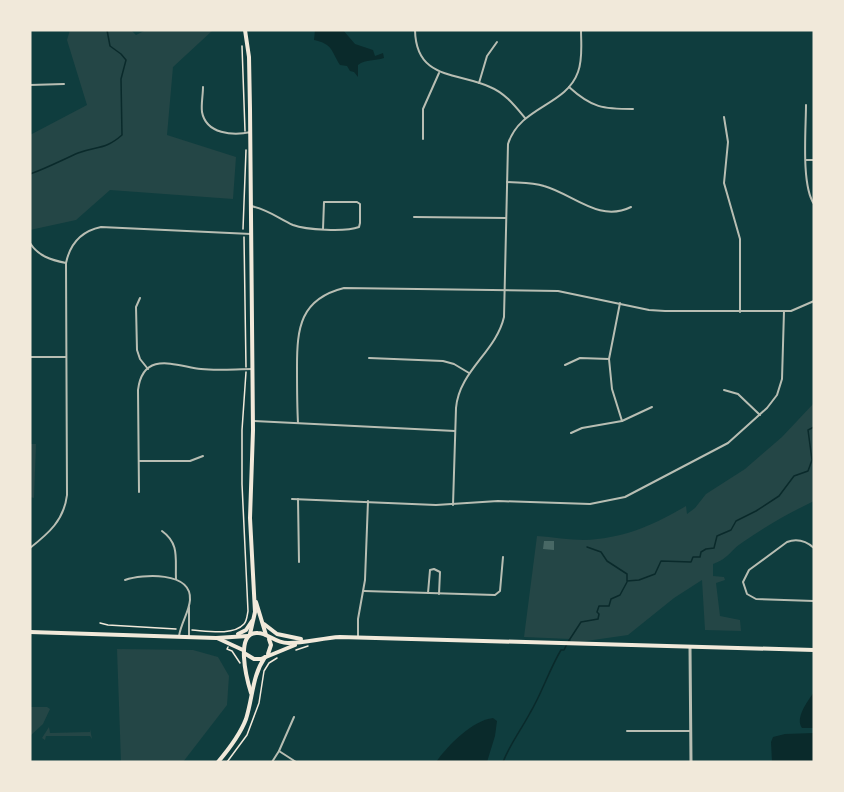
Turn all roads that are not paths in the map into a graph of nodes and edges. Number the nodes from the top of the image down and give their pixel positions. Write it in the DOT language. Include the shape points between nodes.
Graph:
graph roads {
  1 [pos="244,30"];
  2 [pos="415,30"];
  3 [pos="581,30"];
  4 [pos="497,42"];
  5 [pos="439,73"];
  6 [pos="479,83"];
  7 [pos="64,84"];
  8 [pos="30,85"];
  9 [pos="203,87"];
  10 [pos="569,87"];
  11 [pos="806,105"];
  12 [pos="633,109"];
  13 [pos="724,117"];
  14 [pos="525,118"];
  15 [pos="251,132"];
  16 [pos="423,139"];
  17 [pos="806,160"];
  18 [pos="814,160"];
  19 [pos="507,182"];
  20 [pos="814,204"];
  21 [pos="251,206"];
  22 [pos="631,207"];
  23 [pos="414,217"];
  24 [pos="506,218"];
  25 [pos="323,229"];
  26 [pos="252,234"];
  27 [pos="30,243"];
  28 [pos="66,263"];
  29 [pos="505,290"];
  30 [pos="140,298"];
  31 [pos="814,301"];
  32 [pos="620,303"];
  33 [pos="784,311"];
  34 [pos="740,312"];
  35 [pos="30,357"];
  36 [pos="67,357"];
  37 [pos="369,358"];
  38 [pos="609,358"];
  39 [pos="566,365"];
  40 [pos="148,369"];
  41 [pos="253,369"];
  42 [pos="469,373"];
  43 [pos="724,390"];
  44 [pos="652,407"];
  45 [pos="760,415"];
  46 [pos="253,421"];
  47 [pos="622,421"];
  48 [pos="298,423"];
  49 [pos="455,431"];
  50 [pos="572,433"];
  51 [pos="203,456"];
  52 [pos="139,461"];
  53 [pos="139,492"];
  54 [pos="292,499"];
  55 [pos="298,499"];
  56 [pos="368,501"];
  57 [pos="453,505"];
  58 [pos="162,531"];
  59 [pos="30,548"];
  60 [pos="814,548"];
  61 [pos="503,558"];
  62 [pos="299,562"];
  63 [pos="176,579"];
  64 [pos="124,580"];
  65 [pos="364,591"];
  66 [pos="428,593"];
  67 [pos="440,594"];
  68 [pos="254,596"];
  69 [pos="814,601"];
  70 [pos="189,607"];
  71 [pos="254,615"];
  72 [pos="264,624"];
  73 [pos="30,632"];
  74 [pos="249,635"];
  75 [pos="179,636"];
  76 [pos="189,636"];
  77 [pos="234,636"];
  78 [pos="268,637"];
  79 [pos="358,637"];
  80 [pos="216,638"];
  81 [pos="306,641"];
  82 [pos="316,641"];
  83 [pos="690,647"];
  84 [pos="814,650"];
  85 [pos="243,651"];
  86 [pos="266,656"];
  87 [pos="251,693"];
  88 [pos="294,717"];
  89 [pos="627,731"];
  90 [pos="690,731"];
  91 [pos="279,751"];
  92 [pos="218,762"];
  93 [pos="272,762"];
  94 [pos="296,762"];
  95 [pos="691,762"];
  1 -- 15 [label="main road" via="249,57"];
  2 -- 5 [label="street" via="421,55"];
  3 -- 10 [label="street" via="579,68"];
  4 -- 6 [label="street" via="487,56"];
  5 -- 6 [label="street"];
  5 -- 16 [label="street" via="423,109"];
  6 -- 14 [label="street" via="503,94"];
  7 -- 8 [label="street"];
  9 -- 15 [label="street" via="202,110 212,128 226,133"];
  10 -- 12 [label="street" via="594,105"];
  10 -- 14 [label="street"];
  11 -- 17 [label="street"];
  13 -- 34 [label="street" via="728,142 724,183 740,239"];
  14 -- 19 [label="street" via="508,144"];
  15 -- 21 [label="main road"];
  17 -- 18 [label="street"];
  17 -- 20 [label="street" via="807,188"];
  19 -- 22 [label="street" via="544,186 599,210 619,212"];
  19 -- 24 [label="street"];
  21 -- 25 [label="street" via="266,209 298,227"];
  21 -- 26 [label="main road"];
  23 -- 24 [label="street"];
  24 -- 29 [label="street"];
  25 -- 25 [label="street" via="358,227 360,204 324,202"];
  26 -- 28 [label="street" via="101,227 78,238"];
  26 -- 41 [label="main road"];
  27 -- 28 [label="street" via="42,255"];
  28 -- 36 [label="street"];
  29 -- 32 [label="street" via="558,291"];
  29 -- 42 [label="street" via="500,332"];
  29 -- 48 [label="street" via="353,288 320,298 308,309 298,332"];
  30 -- 40 [label="street" via="136,307 137,350"];
  31 -- 33 [label="street"];
  32 -- 34 [label="street" via="658,311"];
  32 -- 38 [label="street"];
  33 -- 34 [label="street"];
  33 -- 45 [label="street" via="782,379 777,395"];
  35 -- 36 [label="street"];
  36 -- 59 [label="street" via="67,500 55,526"];
  37 -- 42 [label="street" via="443,362"];
  38 -- 39 [label="street" via="580,358"];
  38 -- 47 [label="street" via="612,389"];
  40 -- 41 [label="street" via="168,362 201,369"];
  40 -- 52 [label="street" via="138,390"];
  41 -- 46 [label="main road"];
  42 -- 49 [label="street" via="458,394"];
  43 -- 45 [label="street" via="738,394"];
  44 -- 47 [label="street"];
  45 -- 57 [label="street" via="728,443 625,497 590,504 498,501"];
  46 -- 48 [label="street"];
  46 -- 68 [label="main road" via="250,494"];
  47 -- 50 [label="street"];
  48 -- 49 [label="street"];
  49 -- 57 [label="street"];
  51 -- 52 [label="street" via="190,461"];
  52 -- 53 [label="street"];
  54 -- 55 [label="street"];
  55 -- 56 [label="street"];
  55 -- 62 [label="street"];
  56 -- 57 [label="street"];
  56 -- 65 [label="street"];
  58 -- 63 [label="street" via="174,544"];
  60 -- 69 [label="street" via="803,541 787,542 749,570 743,582 747,594 756,599"];
  61 -- 67 [label="street" via="500,591 495,595"];
  63 -- 64 [label="street"];
  63 -- 70 [label="street" via="190,593"];
  65 -- 66 [label="street"];
  65 -- 79 [label="street"];
  66 -- 67 [label="street"];
  66 -- 67 [label="street" via="429,573 434,569 440,572"];
  68 -- 71 [label="main road"];
  68 -- 72 [label="main road"];
  70 -- 75 [label="street"];
  70 -- 76 [label="street"];
  71 -- 74 [label="main road"];
  71 -- 77 [label="main road" via="246,630"];
  72 -- 78 [label="main road"];
  72 -- 82 [label="main road" via="286,637"];
  73 -- 75 [label="main road"];
  74 -- 77 [label="main road"];
  74 -- 78 [label="main road"];
  74 -- 85 [label="main road"];
  75 -- 76 [label="main road"];
  76 -- 80 [label="main road"];
  77 -- 80 [label="main road"];
  78 -- 81 [label="main road" via="288,644"];
  78 -- 86 [label="main road" via="271,645"];
  79 -- 82 [label="main road"];
  79 -- 83 [label="main road"];
  80 -- 85 [label="main road"];
  81 -- 82 [label="main road"];
  81 -- 86 [label="main road"];
  83 -- 84 [label="main road"];
  83 -- 90 [label="street"];
  85 -- 86 [label="main road" via="254,659"];
  85 -- 87 [label="main road"];
  86 -- 87 [label="main road" via="256,671"];
  87 -- 92 [label="main road" via="238,735"];
  88 -- 91 [label="street"];
  89 -- 90 [label="street"];
  90 -- 95 [label="street"];
  91 -- 93 [label="street"];
  91 -- 94 [label="street"];
}
